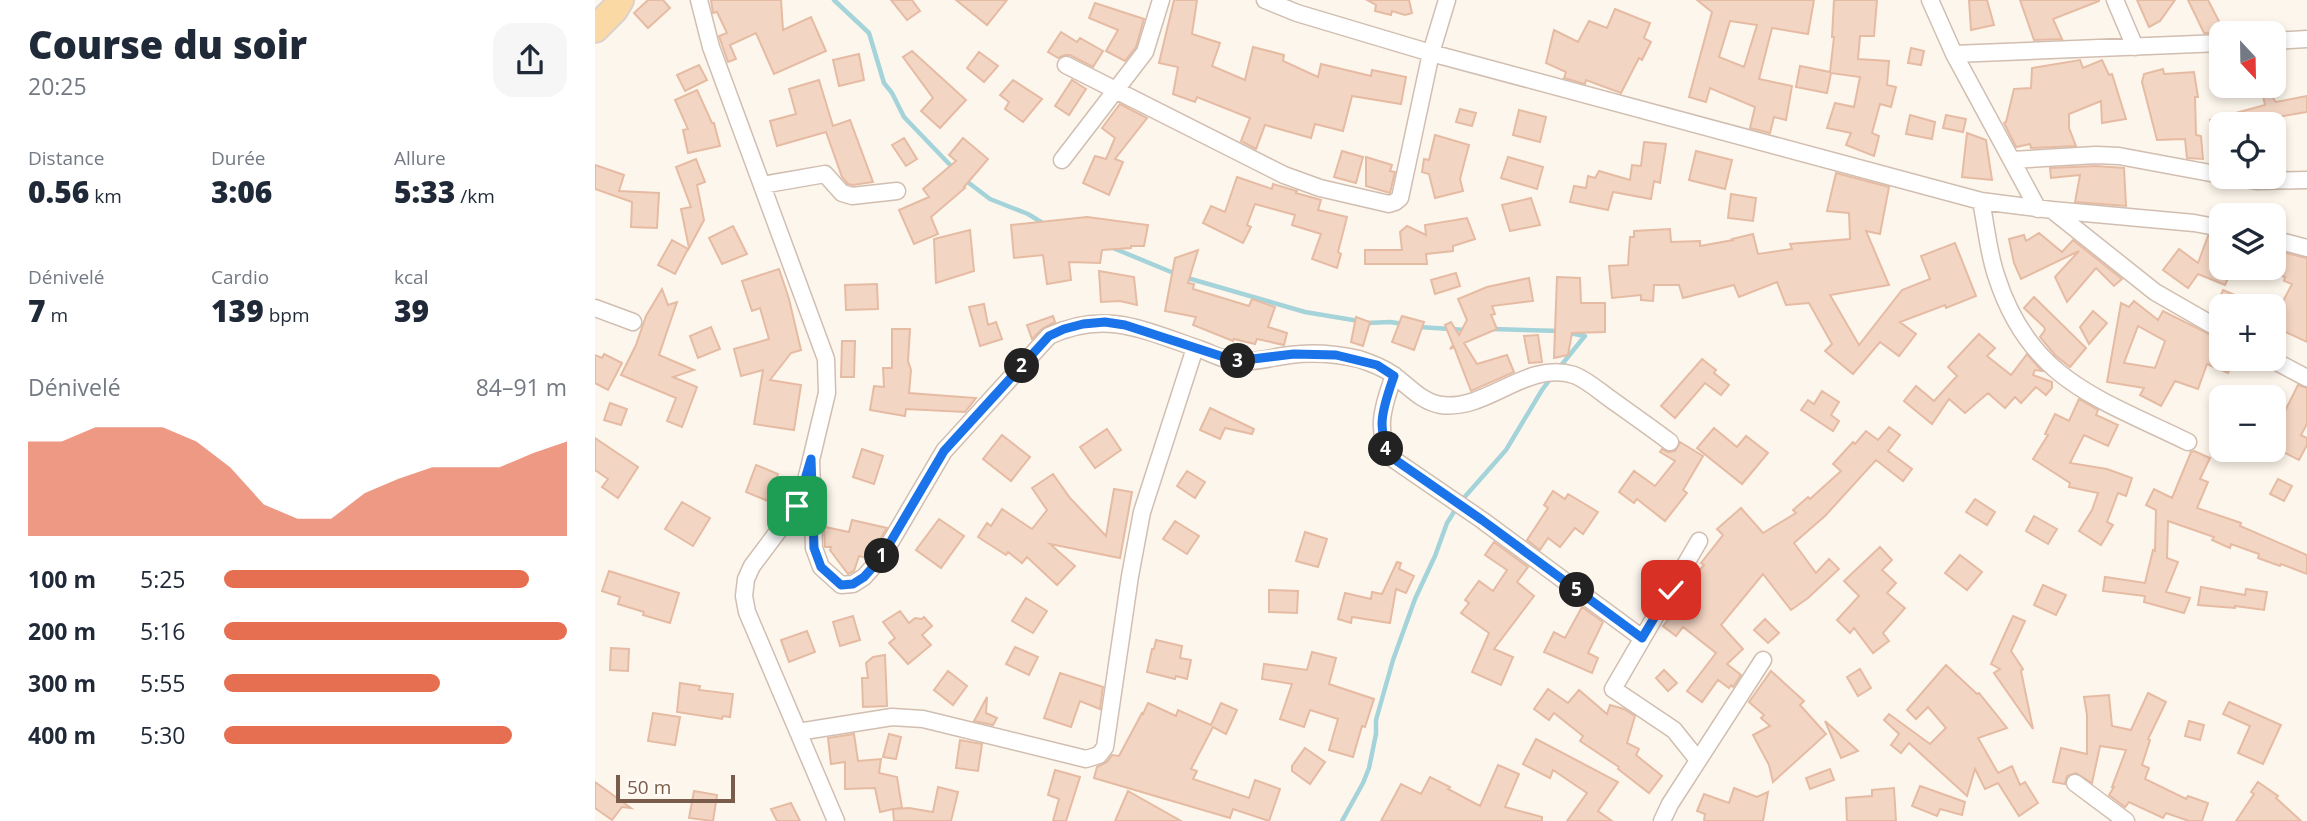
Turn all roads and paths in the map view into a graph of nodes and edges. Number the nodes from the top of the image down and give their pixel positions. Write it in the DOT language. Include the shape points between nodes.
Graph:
graph roads {
  1 [pos="620,0"];
  2 [pos="698,0"];
  3 [pos="1161,0"];
  4 [pos="1265,0"];
  5 [pos="1447,0"];
  6 [pos="1930,0"];
  7 [pos="2115,0"];
  8 [pos="595,29"];
  9 [pos="2307,39"];
  10 [pos="2286,40"];
  11 [pos="2209,44"];
  12 [pos="2135,47"];
  13 [pos="1431,53"];
  14 [pos="1954,54"];
  15 [pos="1066,65"];
  16 [pos="1116,90"];
  17 [pos="1062,160"];
  18 [pos="2012,160"];
  19 [pos="2209,173"];
  20 [pos="2307,180"];
  21 [pos="2286,182"];
  22 [pos="761,185"];
  23 [pos="897,191"];
  24 [pos="1981,201"];
  25 [pos="2045,209"];
  26 [pos="2209,226"];
  27 [pos="2286,242"];
  28 [pos="2307,248"];
  29 [pos="595,307"];
  30 [pos="633,322"];
  31 [pos="2209,323"];
  32 [pos="1195,348"];
  33 [pos="2286,367"];
  34 [pos="1394,376"];
  35 [pos="2307,378"];
  36 [pos="1670,442"];
  37 [pos="2188,442"];
  38 [pos="811,459"];
  39 [pos="1699,541"];
  40 [pos="1642,638"];
  41 [pos="1763,660"];
  42 [pos="798,732"];
  43 [pos="1697,760"];
  44 [pos="2075,783"];
  45 [pos="836,821"];
  46 [pos="1662,821"];
  47 [pos="2126,821"];
  1 -- 8 [label="main road"];
  2 -- 22 [label="street"];
  3 -- 16 [label="street" via="1145,52"];
  4 -- 13 [label="street"];
  5 -- 13 [label="street"];
  6 -- 14 [label="street"];
  7 -- 12 [label="street"];
  9 -- 10 [label="street"];
  11 -- 12 [label="street"];
  12 -- 14 [label="street"];
  13 -- 16 [label="street" via="1400,198 1389,204 1284,175"];
  13 -- 24 [label="street"];
  14 -- 18 [label="street"];
  15 -- 16 [label="street"];
  16 -- 17 [label="street"];
  18 -- 19 [label="street" via="2119,156"];
  18 -- 25 [label="street"];
  20 -- 21 [label="street"];
  22 -- 23 [label="street" via="825,174 842,193 852,196"];
  22 -- 38 [label="street" via="826,359 827,393"];
  24 -- 25 [label="street"];
  24 -- 37 [label="street" via="2004,299 2039,355 2079,389"];
  25 -- 26 [label="street"];
  25 -- 31 [label="street" via="2155,292"];
  27 -- 28 [label="street"];
  29 -- 30 [label="street"];
  32 -- 34 [label="street" via="1236,361 1294,354 1336,355 1377,365"];
  32 -- 38 [label="street" via="1105,322 1049,336 944,451 881,558 853,584 841,585 817,558"];
  32 -- 42 [label="street" via="1142,512 1105,747 1099,755 1086,759 907,717"];
  33 -- 35 [label="street"];
  34 -- 36 [label="street" via="1422,398 1456,405 1528,378 1567,374 1585,380"];
  34 -- 40 [label="street" via="1381,414 1386,449 1394,459"];
  38 -- 42 [label="street" via="797,506 752,566 744,596"];
  39 -- 40 [label="street"];
  40 -- 43 [label="street" via="1613,689 1674,730"];
  41 -- 43 [label="street"];
  42 -- 45 [label="street"];
  43 -- 46 [label="street"];
  44 -- 47 [label="street"];
}
